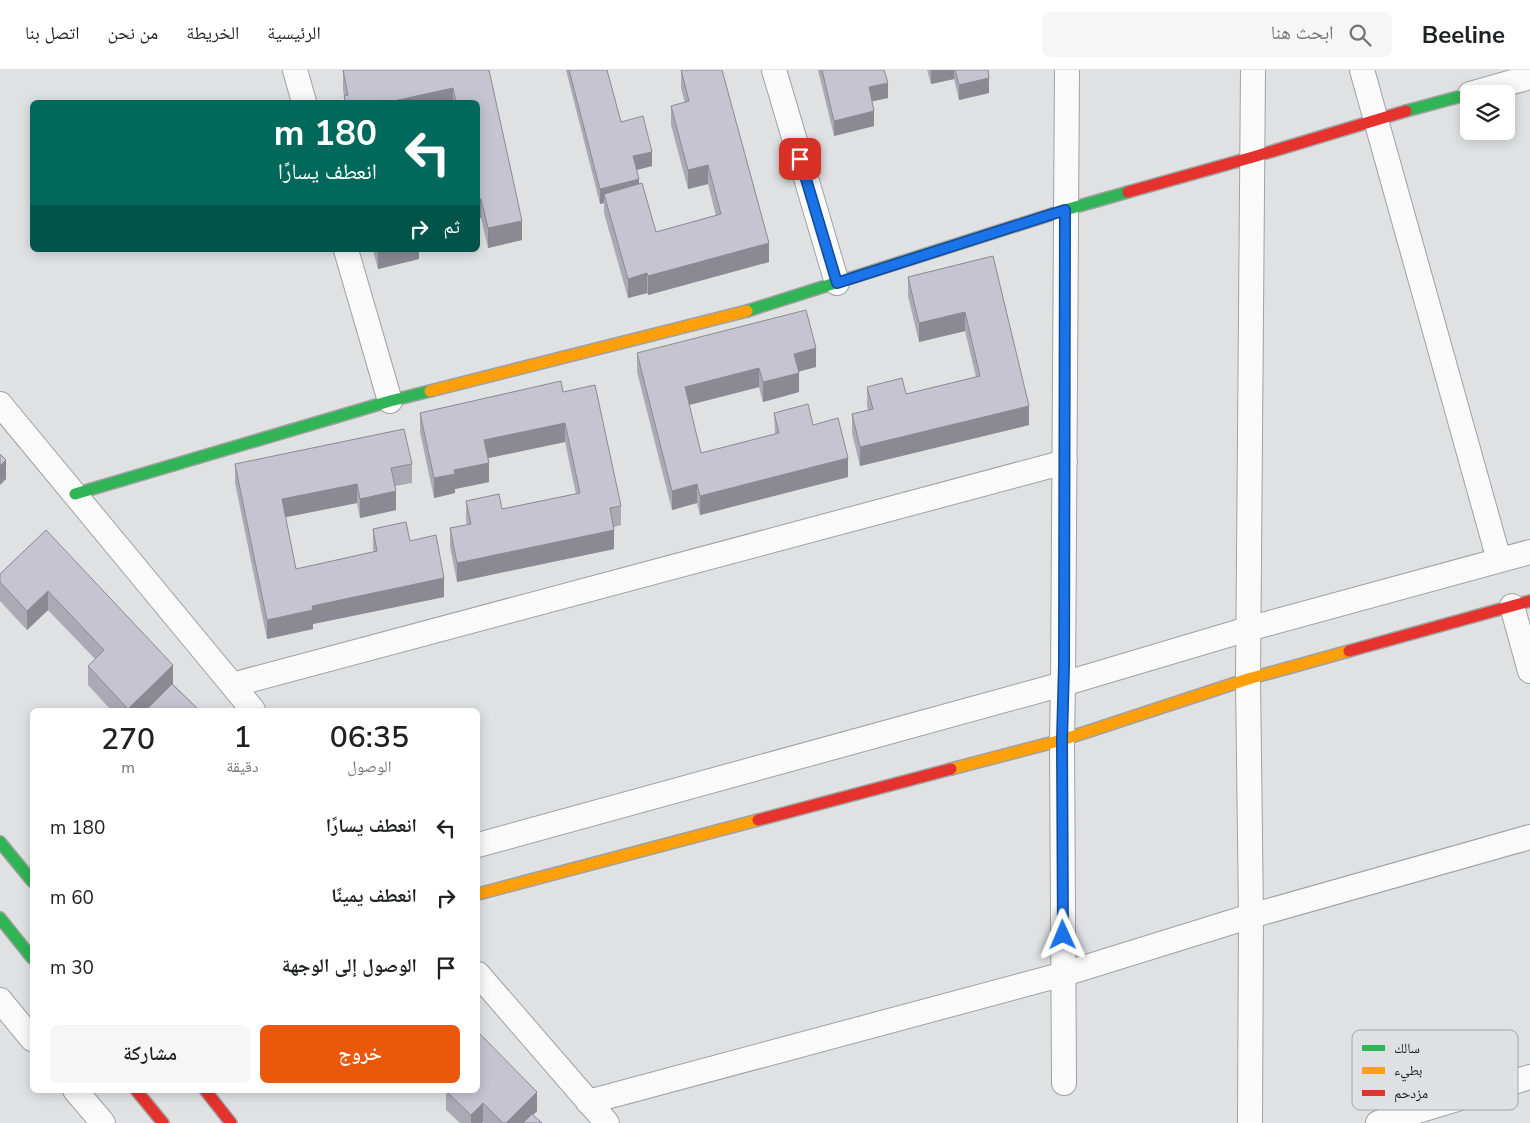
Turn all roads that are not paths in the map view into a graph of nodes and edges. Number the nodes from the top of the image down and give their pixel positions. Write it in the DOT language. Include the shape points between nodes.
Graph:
graph roads {
  1 [pos="295,70"];
  2 [pos="774,70"];
  3 [pos="1067,70"];
  4 [pos="1253,70"];
  5 [pos="1362,70"];
  6 [pos="1530,78"];
  7 [pos="1503,85"];
  8 [pos="1460,96"];
  9 [pos="303,100"];
  10 [pos="1377,119"];
  11 [pos="1253,157"];
  12 [pos="1065,210"];
  13 [pos="347,252"];
  14 [pos="837,283"];
  15 [pos="390,401"];
  16 [pos="0,404"];
  17 [pos="1065,462"];
  18 [pos="75,494"];
  19 [pos="1530,552"];
  20 [pos="1500,560"];
  21 [pos="1521,603"];
  22 [pos="1248,629"];
  23 [pos="1530,671"];
  24 [pos="1248,679"];
  25 [pos="1064,684"];
  26 [pos="232,685"];
  27 [pos="251,708"];
  28 [pos="1062,740"];
  29 [pos="1530,837"];
  30 [pos="0,842"];
  31 [pos="480,844"];
  32 [pos="30,879"];
  33 [pos="480,893"];
  34 [pos="1251,916"];
  35 [pos="0,918"];
  36 [pos="30,956"];
  37 [pos="1064,974"];
  38 [pos="480,976"];
  39 [pos="0,1000"];
  40 [pos="30,1037"];
  41 [pos="1530,1077"];
  42 [pos="1518,1081"];
  43 [pos="1064,1083"];
  44 [pos="78,1093"];
  45 [pos="138,1093"];
  46 [pos="209,1093"];
  47 [pos="588,1102"];
  48 [pos="1421,1110"];
  49 [pos="103,1123"];
  50 [pos="163,1123"];
  51 [pos="231,1123"];
  52 [pos="607,1123"];
  53 [pos="1250,1123"];
  54 [pos="1378,1123"];
  1 -- 9 [label="street"];
  2 -- 14 [label="street"];
  3 -- 12 [label="street"];
  4 -- 11 [label="street"];
  5 -- 10 [label="street"];
  6 -- 7 [label="street"];
  8 -- 10 [label="main road"];
  10 -- 11 [label="main road"];
  10 -- 20 [label="street"];
  11 -- 12 [label="main road"];
  11 -- 22 [label="street"];
  12 -- 14 [label="main road"];
  12 -- 17 [label="street"];
  13 -- 15 [label="street"];
  14 -- 15 [label="main road" via="729,316"];
  15 -- 18 [label="main road"];
  16 -- 18 [label="street"];
  17 -- 25 [label="street"];
  17 -- 26 [label="street"];
  18 -- 26 [label="street"];
  19 -- 20 [label="street"];
  20 -- 22 [label="street"];
  21 -- 23 [label="street"];
  21 -- 24 [label="main road"];
  22 -- 24 [label="street"];
  22 -- 25 [label="street"];
  24 -- 28 [label="main road"];
  24 -- 34 [label="street"];
  25 -- 28 [label="street"];
  25 -- 31 [label="street"];
  26 -- 27 [label="street"];
  28 -- 33 [label="main road"];
  28 -- 37 [label="street"];
  29 -- 34 [label="street"];
  30 -- 32 [label="main road"];
  34 -- 37 [label="street"];
  34 -- 53 [label="street"];
  35 -- 36 [label="main road"];
  37 -- 43 [label="street"];
  37 -- 47 [label="street"];
  38 -- 47 [label="street"];
  39 -- 40 [label="street"];
  41 -- 42 [label="street"];
  44 -- 49 [label="street"];
  45 -- 50 [label="main road"];
  46 -- 51 [label="main road"];
  47 -- 52 [label="street"];
  48 -- 54 [label="street"];
}
